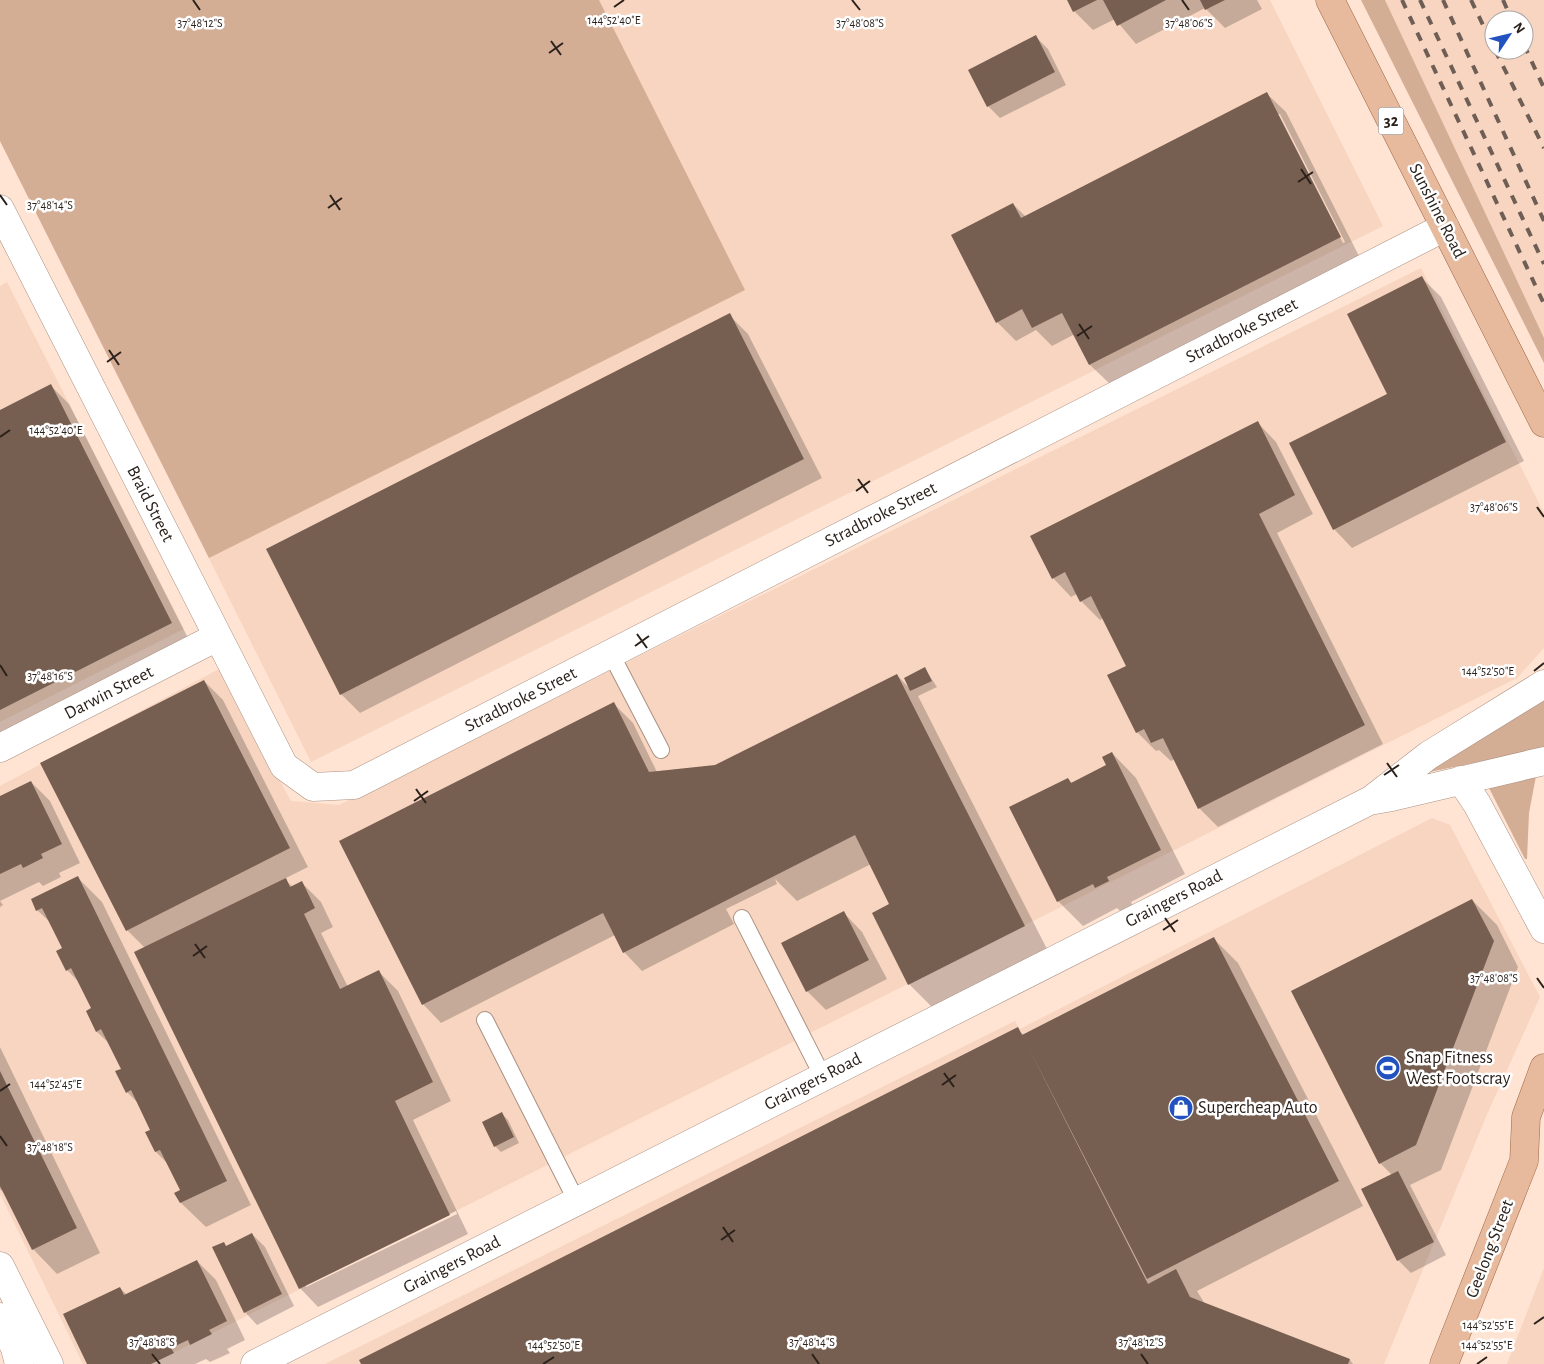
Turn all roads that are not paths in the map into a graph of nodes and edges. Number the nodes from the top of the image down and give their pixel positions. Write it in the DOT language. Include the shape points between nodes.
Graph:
graph roads {
  1 [pos="1330,0"];
  2 [pos="0,209"];
  3 [pos="1445,227"];
  4 [pos="1544,423"];
  5 [pos="217,637"];
  6 [pos="611,654"];
  7 [pos="1544,684"];
  8 [pos="0,748"];
  9 [pos="661,750"];
  10 [pos="1544,762"];
  11 [pos="1461,780"];
  12 [pos="313,787"];
  13 [pos="1371,800"];
  14 [pos="742,918"];
  15 [pos="1544,929"];
  16 [pos="485,1020"];
  17 [pos="1544,1068"];
  18 [pos="823,1077"];
  19 [pos="1544,1138"];
  20 [pos="1524,1161"];
  21 [pos="577,1202"];
  22 [pos="0,1266"];
  23 [pos="0,1317"];
  24 [pos="19,1364"];
  25 [pos="49,1364"];
  26 [pos="255,1364"];
  27 [pos="1444,1364"];
  1 -- 3 [label="main road, Sunshine Road / 32"];
  2 -- 5 [label="street, Braid Street"];
  3 -- 4 [label="main road, Sunshine Road / 32"];
  3 -- 6 [label="street, Stradbroke Street"];
  5 -- 8 [label="street, Darwin Street"];
  5 -- 12 [label="street, Braid Street" via="284,766"];
  6 -- 9 [label="lane"];
  6 -- 12 [label="street, Stradbroke Street" via="354,786"];
  7 -- 13 [label="street, Graingers Road" via="1423,759"];
  10 -- 11 [label="street, Graingers Road"];
  11 -- 13 [label="street, Graingers Road" via="1392,798"];
  11 -- 15 [label="street" via="1482,812"];
  13 -- 18 [label="street, Graingers Road"];
  14 -- 18 [label="lane"];
  16 -- 21 [label="lane"];
  17 -- 20 [label="main road, Geelong Street" via="1526,1117"];
  18 -- 21 [label="street, Graingers Road"];
  19 -- 20 [label="main road, Geelong Street"];
  20 -- 27 [label="main road, Geelong Street"];
  21 -- 26 [label="street, Graingers Road"];
  22 -- 25 [label="street"];
  23 -- 24 [label="street" via="16,1348"];
}
